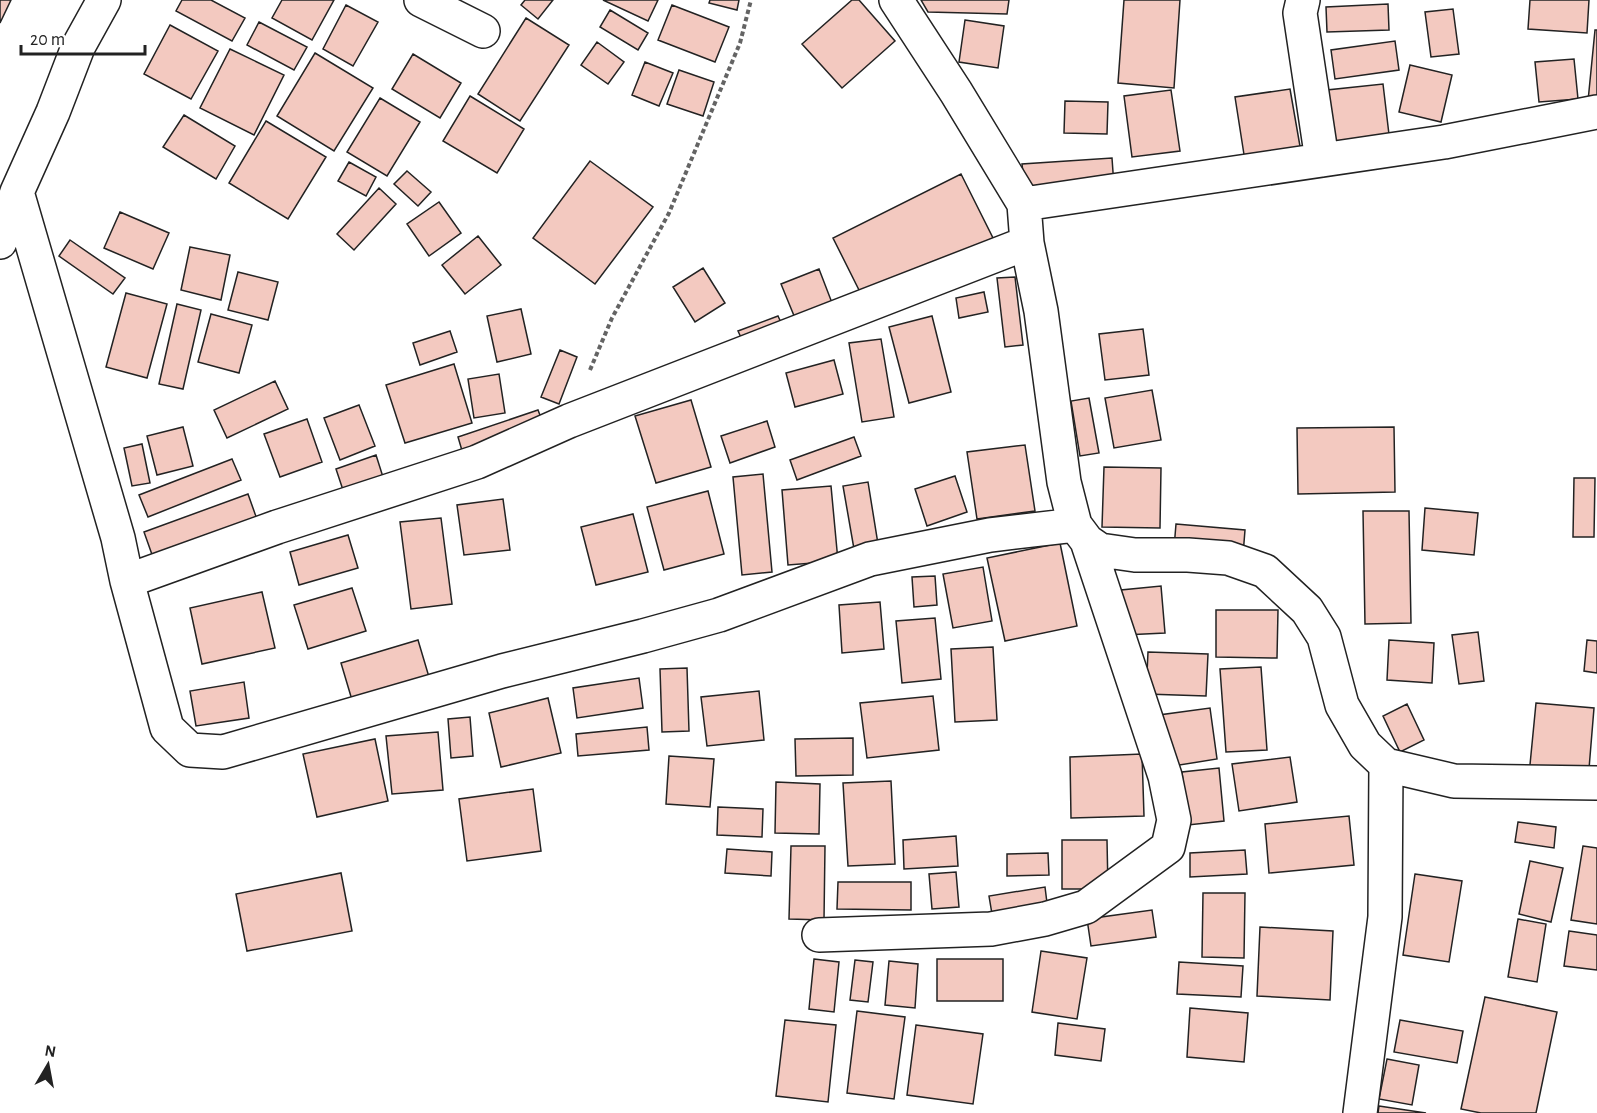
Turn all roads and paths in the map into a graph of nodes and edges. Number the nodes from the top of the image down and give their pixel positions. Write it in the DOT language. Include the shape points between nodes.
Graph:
graph roads {
  1 [pos="104,0"];
  2 [pos="421,0"];
  3 [pos="751,0"];
  4 [pos="896,0"];
  5 [pos="1303,0"];
  6 [pos="483,31"];
  7 [pos="1597,112"];
  8 [pos="1322,160"];
  9 [pos="17,192"];
  10 [pos="1024,204"];
  11 [pos="0,242"];
  12 [pos="1027,243"];
  13 [pos="570,421"];
  14 [pos="1081,533"];
  15 [pos="127,581"];
  16 [pos="1386,765"];
  17 [pos="1597,783"];
  18 [pos="819,935"];
  19 [pos="1360,1113"];
  1 -- 9 [label="street" via="78,48"];
  2 -- 6 [label="street"];
  3 -- 13 [label="path" via="740,42 669,213 612,318"];
  4 -- 10 [label="street"];
  5 -- 8 [label="street" via="1300,13"];
  7 -- 8 [label="street" via="1444,142"];
  8 -- 10 [label="street"];
  9 -- 11 [label="street"];
  9 -- 15 [label="street" via="118,538"];
  10 -- 12 [label="street"];
  12 -- 13 [label="street"];
  12 -- 14 [label="street" via="1041,310 1064,482"];
  13 -- 15 [label="street" via="477,462"];
  14 -- 15 [label="street" via="990,535 870,559 719,615 502,671 223,752 190,750 167,728"];
  14 -- 16 [label="street" via="1100,550 1228,558 1265,571 1307,610 1324,637 1342,705 1365,745"];
  14 -- 18 [label="street" via="1165,776 1174,820 1168,847 1086,907 1045,919 991,929"];
  16 -- 17 [label="street" via="1454,781"];
  16 -- 19 [label="street" via="1385,917"];
}
